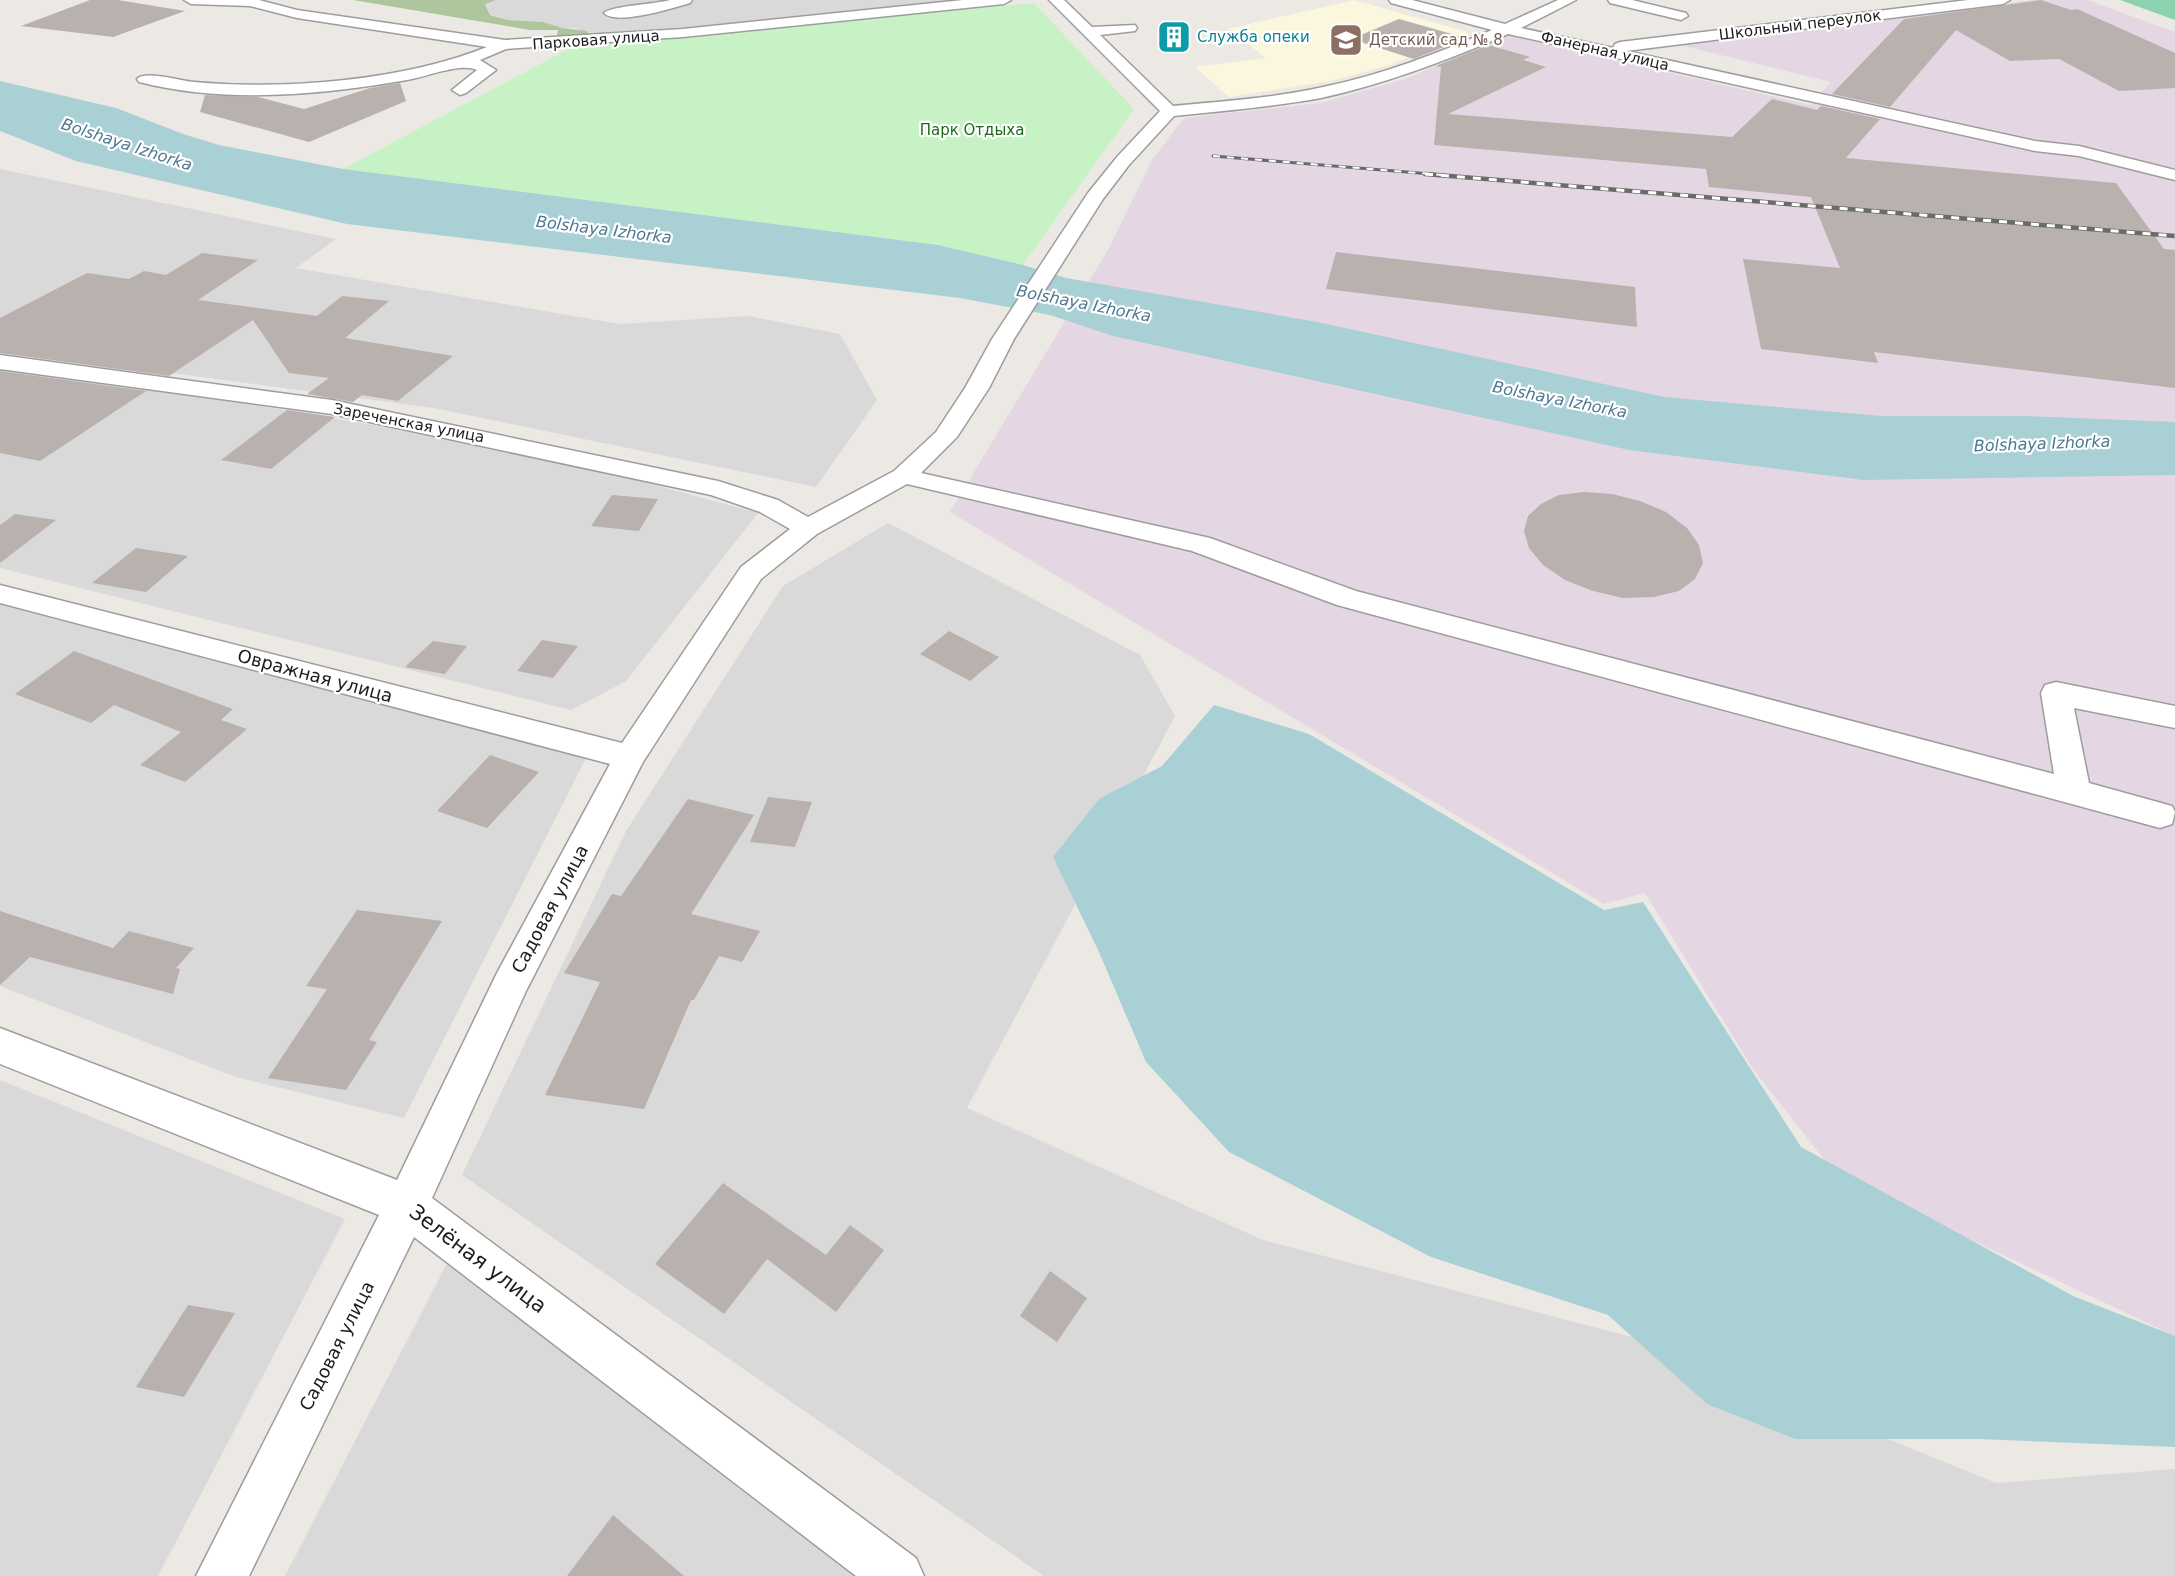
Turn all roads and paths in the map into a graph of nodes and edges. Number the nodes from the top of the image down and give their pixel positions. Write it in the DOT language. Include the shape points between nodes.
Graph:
graph roads {
  1 [pos="191,0"];
  2 [pos="685,0"];
  3 [pos="1004,0"];
  4 [pos="1056,0"];
  5 [pos="1396,0"];
  6 [pos="1615,0"];
  7 [pos="2003,0"];
  8 [pos="250,1"];
  9 [pos="984,1"];
  10 [pos="1564,2"];
  11 [pos="608,7"];
  12 [pos="1540,7"];
  13 [pos="1517,9"];
  14 [pos="1909,11"];
  15 [pos="1682,16"];
  16 [pos="1937,22"];
  17 [pos="1130,28"];
  18 [pos="1507,29"];
  19 [pos="1089,32"];
  20 [pos="621,41"];
  21 [pos="505,45"];
  22 [pos="1598,49"];
  23 [pos="462,62"];
  24 [pos="145,78"];
  25 [pos="460,90"];
  26 [pos="1169,111"];
  27 [pos="2175,175"];
  28 [pos="0,362"];
  29 [pos="903,476"];
  30 [pos="808,528"];
  31 [pos="0,594"];
  32 [pos="2175,717"];
  33 [pos="630,757"];
  34 [pos="2074,792"];
  35 [pos="2160,815"];
  36 [pos="0,1046"];
  37 [pos="407,1205"];
  38 [pos="222,1576"];
  39 [pos="897,1576"];
  1 -- 8 [label="street, Парковая улица"];
  2 -- 11 [label="street" via="656,9"];
  3 -- 9 [label="street, Парковая улица"];
  4 -- 19 [label="street"];
  5 -- 18 [label="street, Фанерная улица"];
  6 -- 15 [label="street"];
  7 -- 14 [label="street, Школьный переулок"];
  8 -- 21 [label="street, Парковая улица" via="297,14"];
  9 -- 20 [label="street, Парковая улица"];
  10 -- 12 [label="street"];
  11 -- 20 [label="street"];
  12 -- 13 [label="street"];
  12 -- 18 [label="street"];
  14 -- 16 [label="street"];
  14 -- 22 [label="street, Школьный переулок"];
  17 -- 19 [label="street"];
  18 -- 22 [label="street, Фанерная улица"];
  18 -- 26 [label="street" via="1431,61 1340,88 1264,102"];
  19 -- 26 [label="street"];
  20 -- 21 [label="street, Парковая улица"];
  21 -- 23 [label="street"];
  22 -- 27 [label="street, Фанерная улица"];
  23 -- 24 [label="street" via="384,79 282,88 208,89"];
  23 -- 25 [label="street" via="488,70"];
  26 -- 29 [label="street, Садовая улица" via="1095,197 945,437"];
  28 -- 30 [label="street, Зареченская улица" via="332,407 718,489 769,506"];
  29 -- 30 [label="street, Садовая улица"];
  29 -- 34 [label="street" via="1200,544 1347,598"];
  30 -- 33 [label="street, Садовая улица" via="751,573"];
  31 -- 33 [label="street, Овражная улица"];
  32 -- 34 [label="street" via="2056,693"];
  33 -- 37 [label="street, Садовая улица" via="510,985"];
  34 -- 35 [label="street"];
  36 -- 37 [label="street, Зелёная улица"];
  37 -- 38 [label="street, Садовая улица"];
  37 -- 39 [label="street, Зелёная улица"];
}
